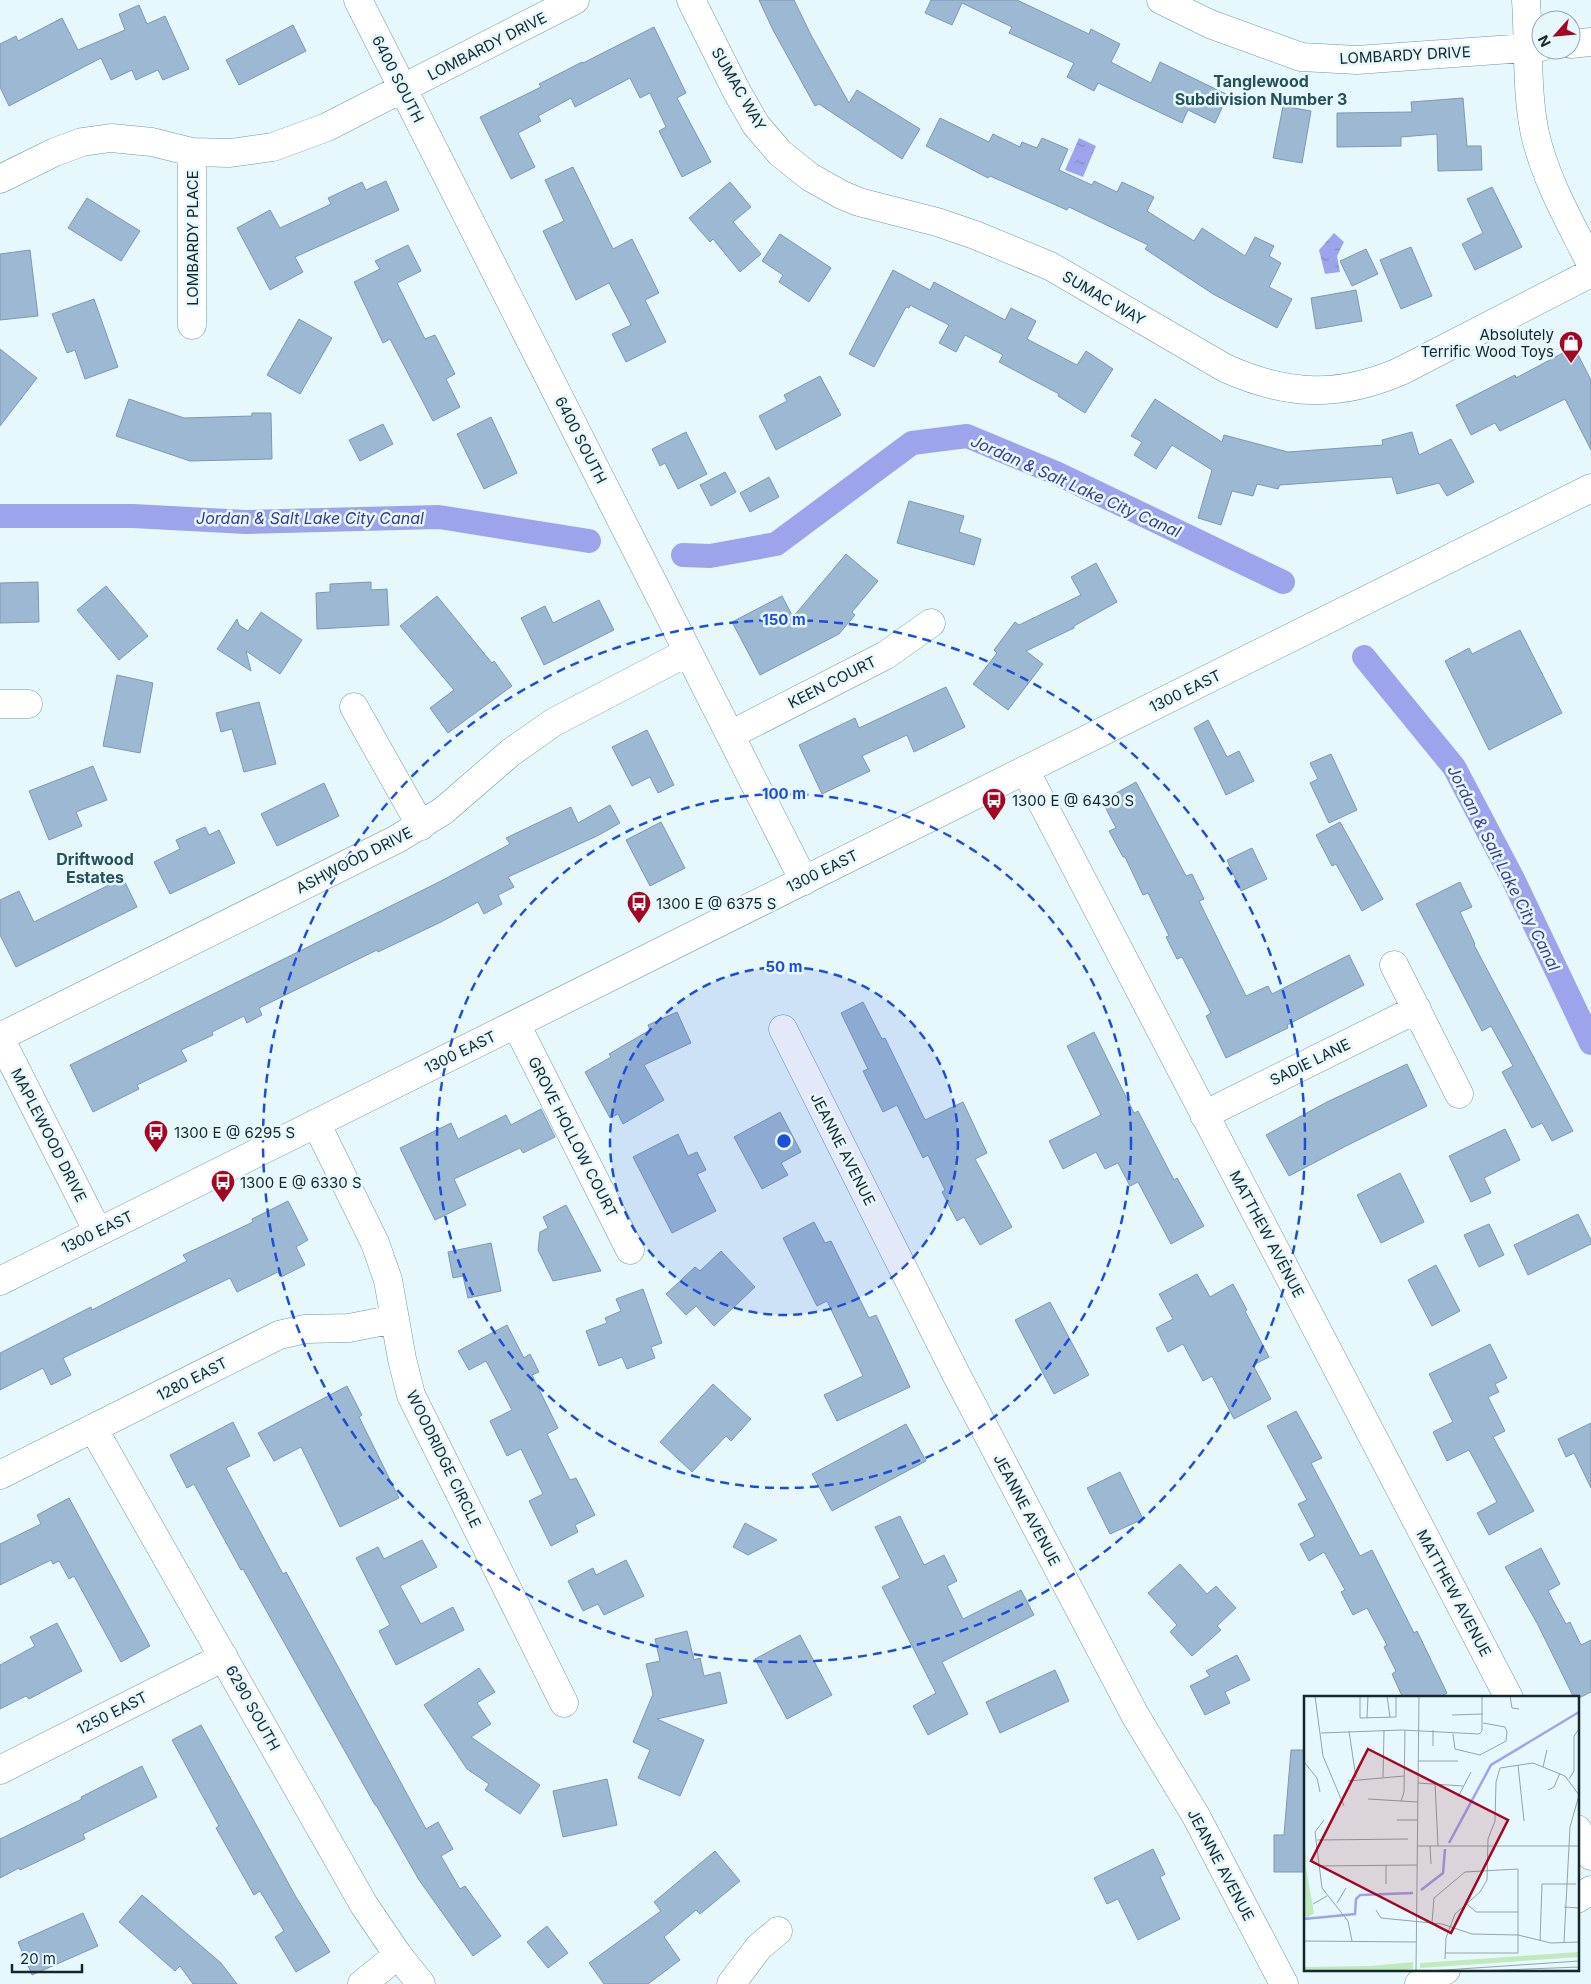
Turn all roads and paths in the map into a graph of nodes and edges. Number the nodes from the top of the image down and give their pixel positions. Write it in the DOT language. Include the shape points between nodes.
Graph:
graph roads {
  1 [pos="358,0"];
  2 [pos="575,0"];
  3 [pos="690,0"];
  4 [pos="1526,0"];
  5 [pos="1169,2"];
  6 [pos="1531,27"];
  7 [pos="1531,48"];
  8 [pos="1534,60"];
  9 [pos="403,89"];
  10 [pos="192,152"];
  11 [pos="0,179"];
  12 [pos="1591,264"];
  13 [pos="1591,273"];
  14 [pos="192,325"];
  15 [pos="1591,488"];
  16 [pos="931,624"];
  17 [pos="688,652"];
  18 [pos="0,704"];
  19 [pos="28,704"];
  20 [pos="354,707"];
  21 [pos="730,735"];
  22 [pos="1025,770"];
  23 [pos="420,826"];
  24 [pos="804,881"];
  25 [pos="1394,965"];
  26 [pos="1417,1009"];
  27 [pos="516,1024"];
  28 [pos="783,1029"];
  29 [pos="0,1038"];
  30 [pos="1459,1094"];
  31 [pos="1204,1115"];
  32 [pos="316,1123"];
  33 [pos="98,1232"];
  34 [pos="630,1250"];
  35 [pos="0,1281"];
  36 [pos="395,1319"];
  37 [pos="93,1428"];
  38 [pos="0,1474"];
  39 [pos="224,1657"];
  40 [pos="1508,1696"];
  41 [pos="564,1703"];
  42 [pos="0,1770"];
  43 [pos="1578,1831"];
  44 [pos="1591,1856"];
  45 [pos="1591,1890"];
  46 [pos="1578,1898"];
  47 [pos="778,1931"];
  48 [pos="398,1954"];
  49 [pos="1442,1972"];
  50 [pos="362,1984"];
  51 [pos="421,1984"];
  52 [pos="731,1984"];
  53 [pos="1284,1984"];
  54 [pos="1419,1984"];
  1 -- 9 [label="street, 6400 SOUTH"];
  2 -- 9 [label="street, LOMBARDY DRIVE"];
  3 -- 13 [label="street, SUMAC WAY" via="756,125 780,153 810,177 859,202 944,225 1013,249 1050,266 1225,368 1271,386 1319,391 1382,379"];
  4 -- 6 [label="street"];
  5 -- 7 [label="street, LOMBARDY DRIVE" via="1210,24 1301,57 1357,60"];
  8 -- 12 [label="street" via="1532,113 1539,150 1550,183"];
  9 -- 10 [label="street, LOMBARDY DRIVE" via="327,127 273,146 230,153"];
  9 -- 17 [label="street, 6400 SOUTH"];
  10 -- 11 [label="street, LOMBARDY DRIVE" via="152,142 111,138 82,142"];
  10 -- 14 [label="street, LOMBARDY PLACE"];
  15 -- 22 [label="street, 1300 EAST"];
  16 -- 21 [label="street, KEEN COURT" via="886,655"];
  17 -- 21 [label="street, 6400 SOUTH"];
  17 -- 23 [label="street, ASHWOOD DRIVE" via="554,722"];
  18 -- 19 [label="street"];
  20 -- 23 [label="street"];
  21 -- 24 [label="street, 6400 SOUTH"];
  22 -- 24 [label="street, 1300 EAST"];
  22 -- 31 [label="street, MATTHEW AVENUE"];
  23 -- 29 [label="street, ASHWOOD DRIVE"];
  24 -- 27 [label="street, 1300 EAST"];
  25 -- 26 [label="street"];
  26 -- 30 [label="street"];
  26 -- 31 [label="street, SADIE LANE"];
  27 -- 32 [label="street, 1300 EAST"];
  27 -- 34 [label="street, GROVE HOLLOW COURT"];
  28 -- 53 [label="street, JEANNE AVENUE" via="956,1374 1135,1716 1196,1816"];
  29 -- 33 [label="street, MAPLEWOOD DRIVE"];
  31 -- 40 [label="street, MATTHEW AVENUE"];
  32 -- 33 [label="street, 1300 EAST"];
  32 -- 36 [label="street, WOODRIDGE CIRCLE" via="375,1243 388,1280"];
  33 -- 35 [label="street, 1300 EAST"];
  36 -- 37 [label="street, 1280 EAST" via="349,1328 305,1329 280,1336"];
  36 -- 41 [label="street, WOODRIDGE CIRCLE" via="406,1378 415,1403"];
  37 -- 38 [label="street, 1280 EAST"];
  37 -- 39 [label="street, 6290 SOUTH"];
  39 -- 42 [label="street, 1250 EAST"];
  39 -- 48 [label="street, 6290 SOUTH" via="364,1905"];
  43 -- 44 [label="street"];
  45 -- 46 [label="street"];
  47 -- 52 [label="street" via="759,1947"];
  48 -- 50 [label="street"];
  48 -- 51 [label="street, 6290 SOUTH"];
  49 -- 54 [label="street"];
}
